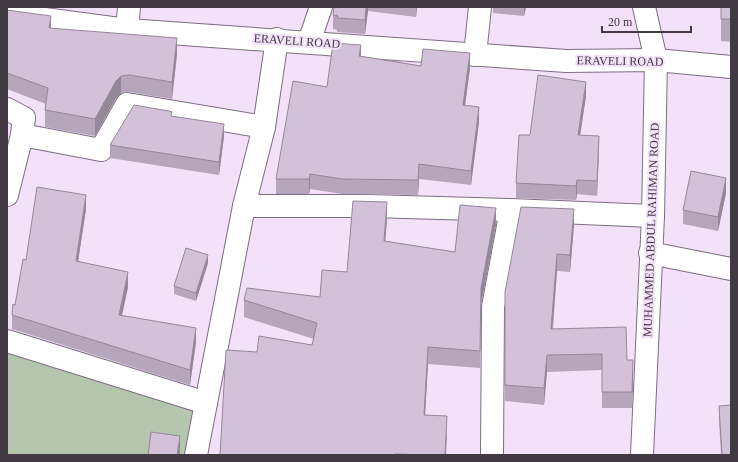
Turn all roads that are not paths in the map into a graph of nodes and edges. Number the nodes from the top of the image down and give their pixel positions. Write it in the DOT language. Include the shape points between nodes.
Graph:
graph roads {
  1 [pos="129,7"];
  2 [pos="321,7"];
  3 [pos="480,7"];
  4 [pos="644,7"];
  5 [pos="7,14"];
  6 [pos="127,30"];
  7 [pos="277,39"];
  8 [pos="310,42"];
  9 [pos="475,55"];
  10 [pos="656,60"];
  11 [pos="731,67"];
  12 [pos="7,109"];
  13 [pos="264,127"];
  14 [pos="22,135"];
  15 [pos="7,195"];
  16 [pos="244,206"];
  17 [pos="511,210"];
  18 [pos="653,216"];
  19 [pos="650,253"];
  20 [pos="731,269"];
  21 [pos="7,341"];
  22 [pos="206,403"];
  23 [pos="196,455"];
  24 [pos="492,455"];
  25 [pos="642,455"];
  1 -- 6 [label="street"];
  2 -- 8 [label="street"];
  3 -- 9 [label="street"];
  4 -- 10 [label="street, MUHAMMED ABDUL RAHIMAN ROAD"];
  5 -- 6 [label="street, ERAVELI ROAD"];
  6 -- 7 [label="street, ERAVELI ROAD"];
  7 -- 8 [label="street, ERAVELI ROAD"];
  7 -- 13 [label="street"];
  8 -- 9 [label="street, ERAVELI ROAD"];
  9 -- 10 [label="street, ERAVELI ROAD" via="566,61"];
  10 -- 11 [label="street, ERAVELI ROAD"];
  10 -- 18 [label="street, MUHAMMED ABDUL RAHIMAN ROAD"];
  12 -- 14 [label="street" via="24,118"];
  13 -- 14 [label="street" via="127,104 101,150"];
  13 -- 16 [label="street"];
  14 -- 15 [label="street"];
  16 -- 17 [label="street"];
  16 -- 22 [label="street"];
  17 -- 18 [label="street"];
  17 -- 24 [label="street" via="493,307"];
  18 -- 19 [label="street, MUHAMMED ABDUL RAHIMAN ROAD"];
  19 -- 20 [label="street"];
  19 -- 25 [label="street, MUHAMMED ABDUL RAHIMAN ROAD"];
  21 -- 22 [label="street"];
  22 -- 23 [label="street"];
}
